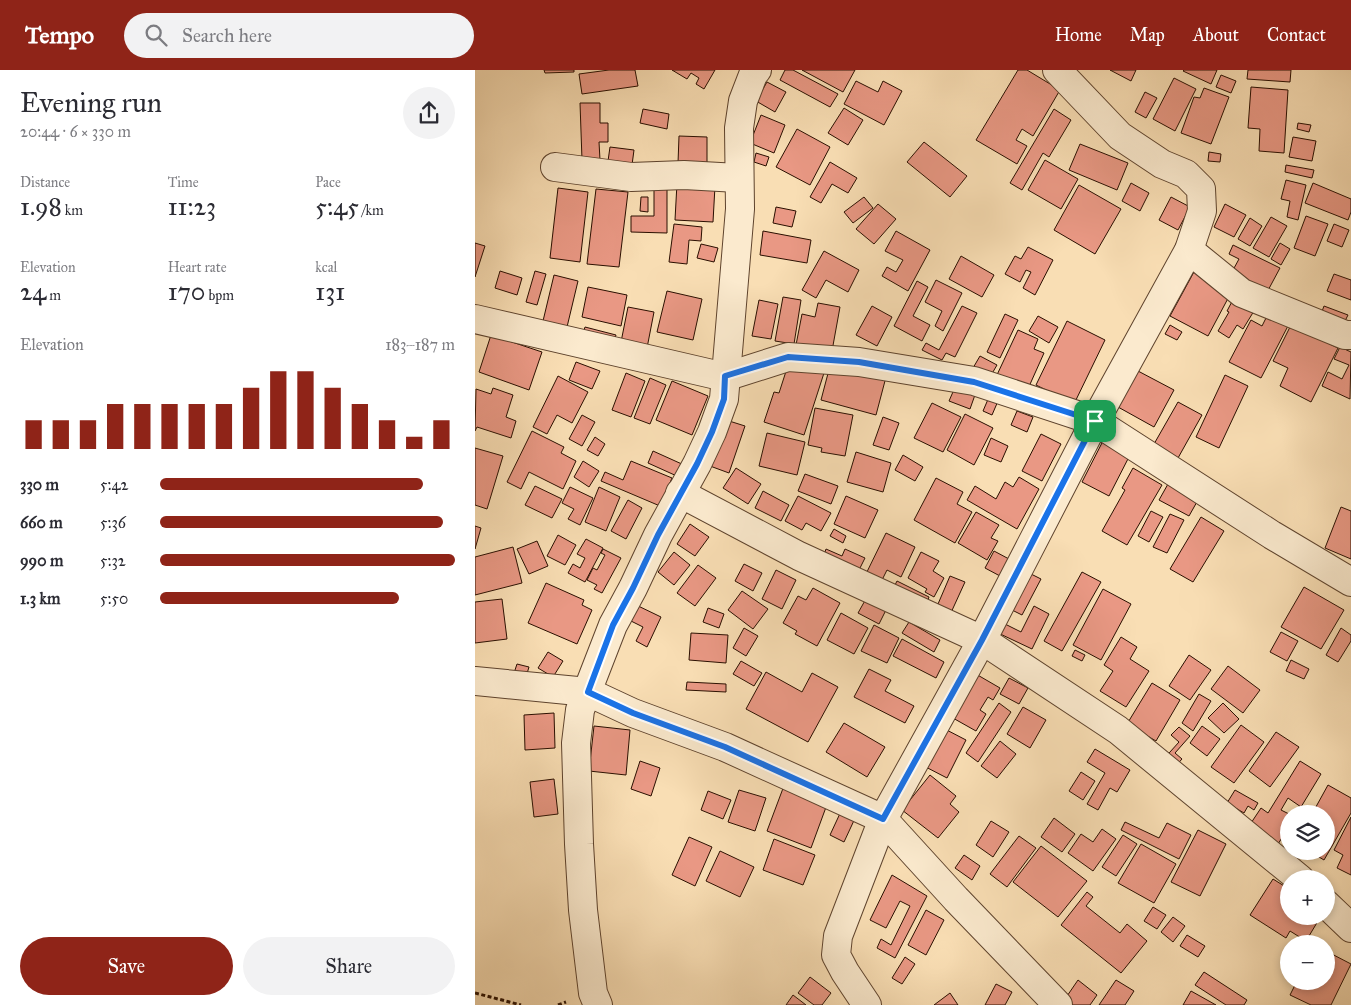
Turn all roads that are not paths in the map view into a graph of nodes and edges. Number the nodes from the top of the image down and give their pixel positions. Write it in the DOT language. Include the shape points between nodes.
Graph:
graph roads {
  1 [pos="757,70"];
  2 [pos="1057,70"];
  3 [pos="555,167"];
  4 [pos="739,178"];
  5 [pos="1189,250"];
  6 [pos="475,320"];
  7 [pos="1351,335"];
  8 [pos="725,376"];
  9 [pos="1095,421"];
  10 [pos="680,493"];
  11 [pos="1351,582"];
  12 [pos="982,640"];
  13 [pos="475,681"];
  14 [pos="588,692"];
  15 [pos="883,819"];
  16 [pos="1289,870"];
  17 [pos="1335,913"];
  18 [pos="1351,928"];
  19 [pos="598,1005"];
  20 [pos="867,1005"];
  21 [pos="1058,1005"];
  1 -- 4 [label="street" via="743,101 740,119"];
  2 -- 5 [label="street" via="1120,136 1162,164 1187,174 1201,189 1202,211"];
  3 -- 4 [label="street" via="631,177 684,174"];
  4 -- 8 [label="street" via="738,244"];
  5 -- 7 [label="street" via="1242,293"];
  5 -- 9 [label="street"];
  6 -- 8 [label="street"];
  8 -- 9 [label="street" via="788,357 859,362 974,382"];
  8 -- 10 [label="street" via="724,399 712,432"];
  9 -- 11 [label="street"];
  9 -- 12 [label="street"];
  10 -- 12 [label="street" via="799,556"];
  10 -- 14 [label="street" via="613,625"];
  12 -- 15 [label="street"];
  12 -- 16 [label="street" via="1118,730"];
  13 -- 14 [label="street"];
  14 -- 15 [label="street" via="633,713 725,747"];
  14 -- 19 [label="street" via="580,710 575,743 583,910 593,993"];
  15 -- 20 [label="street" via="838,936 836,954"];
  15 -- 21 [label="street"];
  17 -- 18 [label="street"];
}
